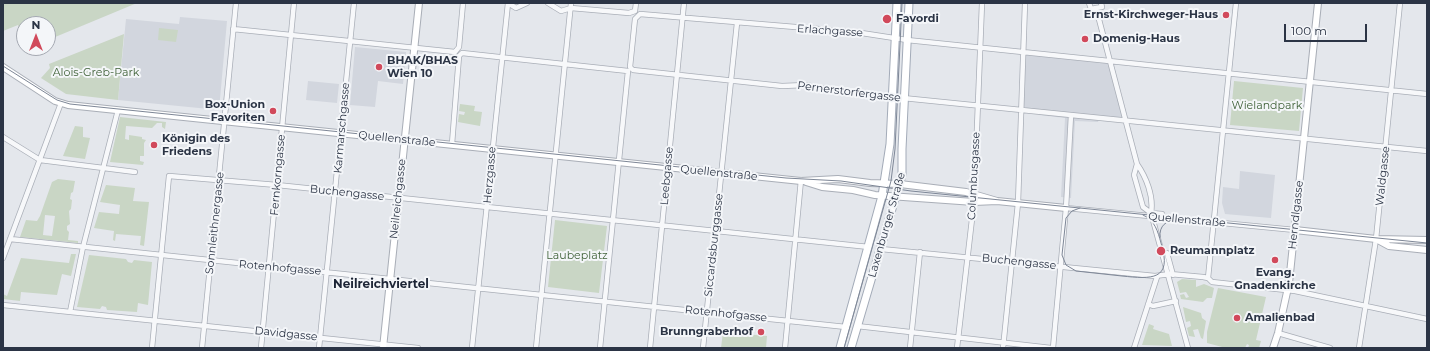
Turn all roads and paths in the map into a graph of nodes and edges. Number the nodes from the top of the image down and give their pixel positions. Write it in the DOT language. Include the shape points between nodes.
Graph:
graph roads {
  1 [pos="236,3"];
  2 [pos="294,3"];
  3 [pos="354,3"];
  4 [pos="419,3"];
  5 [pos="463,3"];
  6 [pos="508,3"];
  7 [pos="527,3"];
  8 [pos="548,3"];
  9 [pos="636,3"];
  10 [pos="684,3"];
  11 [pos="897,3"];
  12 [pos="909,3"];
  13 [pos="982,3"];
  14 [pos="1025,3"];
  15 [pos="1089,3"];
  16 [pos="1101,3"];
  17 [pos="1236,3"];
  18 [pos="1318,3"];
  19 [pos="1400,3"];
  20 [pos="571,6"];
  21 [pos="1096,8"];
  22 [pos="683,18"];
  23 [pos="737,23"];
  24 [pos="234,28"];
  25 [pos="291,34"];
  26 [pos="896,38"];
  27 [pos="350,40"];
  28 [pos="907,40"];
  29 [pos="415,48"];
  30 [pos="980,48"];
  31 [pos="459,52"];
  32 [pos="1023,53"];
  33 [pos="502,57"];
  34 [pos="1111,62"];
  35 [pos="565,63"];
  36 [pos="3,67"];
  37 [pos="629,70"];
  38 [pos="677,74"];
  39 [pos="1230,75"];
  40 [pos="732,80"];
  41 [pos="1310,83"];
  42 [pos="1391,91"];
  43 [pos="1427,94"];
  44 [pos="893,97"];
  45 [pos="904,98"];
  46 [pos="61,103"];
  47 [pos="978,105"];
  48 [pos="118,110"];
  49 [pos="1021,110"];
  50 [pos="1071,115"];
  51 [pos="1125,120"];
  52 [pos="225,121"];
  53 [pos="282,127"];
  54 [pos="1224,130"];
  55 [pos="341,134"];
  56 [pos="3,137"];
  57 [pos="1304,139"];
  58 [pos="405,140"];
  59 [pos="452,144"];
  60 [pos="1386,147"];
  61 [pos="492,149"];
  62 [pos="1427,151"];
  63 [pos="556,156"];
  64 [pos="40,160"];
  65 [pos="620,162"];
  66 [pos="1137,164"];
  67 [pos="103,168"];
  68 [pos="668,168"];
  69 [pos="135,172"];
  70 [pos="722,173"];
  71 [pos="219,180"];
  72 [pos="801,180"];
  73 [pos="884,183"];
  74 [pos="900,184"];
  75 [pos="277,185"];
  76 [pos="336,192"];
  77 [pos="974,194"];
  78 [pos="882,196"];
  79 [pos="897,196"];
  80 [pos="399,199"];
  81 [pos="997,201"];
  82 [pos="974,202"];
  83 [pos="1018,203"];
  84 [pos="486,208"];
  85 [pos="1066,208"];
  86 [pos="1162,214"];
  87 [pos="549,215"];
  88 [pos="1152,215"];
  89 [pos="613,222"];
  90 [pos="1214,222"];
  91 [pos="663,226"];
  92 [pos="1295,230"];
  93 [pos="716,232"];
  94 [pos="10,239"];
  95 [pos="1376,239"];
  96 [pos="795,240"];
  97 [pos="1427,240"];
  98 [pos="84,246"];
  99 [pos="869,247"];
  100 [pos="881,249"];
  101 [pos="1427,250"];
  102 [pos="920,252"];
  103 [pos="1167,253"];
  104 [pos="161,255"];
  105 [pos="968,257"];
  106 [pos="3,258"];
  107 [pos="211,261"];
  108 [pos="1012,262"];
  109 [pos="269,266"];
  110 [pos="1061,266"];
  111 [pos="327,272"];
  112 [pos="1171,275"];
  113 [pos="1157,276"];
  114 [pos="1208,278"];
  115 [pos="390,279"];
  116 [pos="478,288"];
  117 [pos="1287,290"];
  118 [pos="542,296"];
  119 [pos="606,301"];
  120 [pos="1176,301"];
  121 [pos="1148,304"];
  122 [pos="3,305"];
  123 [pos="1366,306"];
  124 [pos="655,307"];
  125 [pos="70,312"];
  126 [pos="707,312"];
  127 [pos="1427,319"];
  128 [pos="787,320"];
  129 [pos="154,321"];
  130 [pos="205,326"];
  131 [pos="857,326"];
  132 [pos="846,327"];
  133 [pos="263,331"];
  134 [pos="913,333"];
  135 [pos="1278,333"];
  136 [pos="320,337"];
  137 [pos="960,337"];
  138 [pos="1004,342"];
  139 [pos="383,346"];
  140 [pos="152,348"];
  141 [pos="202,348"];
  142 [pos="261,348"];
  143 [pos="320,348"];
  144 [pos="418,348"];
  145 [pos="472,348"];
  146 [pos="536,348"];
  147 [pos="600,348"];
  148 [pos="650,348"];
  149 [pos="703,348"];
  150 [pos="785,348"];
  151 [pos="840,348"];
  152 [pos="851,348"];
  153 [pos="910,348"];
  154 [pos="957,348"];
  155 [pos="1003,348"];
  156 [pos="1052,348"];
  157 [pos="1134,348"];
  158 [pos="1188,348"];
  159 [pos="1273,348"];
  160 [pos="1330,348"];
  161 [pos="1359,348"];
  1 -- 24 [label="street, Sonnleithnergasse"];
  2 -- 25 [label="street, Fernkorngasse"];
  3 -- 27 [label="street, Karmarschgasse"];
  4 -- 29 [label="street, Neilreichgasse"];
  5 -- 31 [label="street"];
  6 -- 7 [label="street" via="516,8"];
  6 -- 33 [label="street, Herzgasse"];
  8 -- 20 [label="street" via="561,11"];
  9 -- 20 [label="street" via="635,11 629,13"];
  10 -- 22 [label="street, Leebgasse"];
  11 -- 26 [label="main road, Laxenburger Straße"];
  12 -- 28 [label="main road, Laxenburger Straße"];
  13 -- 30 [label="street, Columbusgasse"];
  14 -- 32 [label="street"];
  15 -- 21 [label="street" via="1091,9"];
  16 -- 21 [label="street" via="1102,7"];
  17 -- 39 [label="street"];
  18 -- 41 [label="street"];
  19 -- 42 [label="street, Waldgasse"];
  20 -- 35 [label="street"];
  21 -- 34 [label="street"];
  22 -- 23 [label="street, Erlachgasse"];
  22 -- 37 [label="street, Erlachgasse" via="636,15"];
  22 -- 38 [label="street, Leebgasse"];
  23 -- 26 [label="street, Erlachgasse" via="855,32"];
  23 -- 40 [label="street, Siccardsburggasse"];
  24 -- 25 [label="street, Pernerstorfergasse"];
  24 -- 52 [label="street, Sonnleithnergasse"];
  25 -- 27 [label="street, Pernerstorfergasse"];
  25 -- 53 [label="street, Fernkorngasse"];
  26 -- 28 [label="street, Erlachgasse"];
  26 -- 44 [label="main road, Laxenburger Straße"];
  27 -- 29 [label="street, Pernerstorfergasse"];
  27 -- 55 [label="street, Karmarschgasse"];
  28 -- 30 [label="street, Erlachgasse"];
  28 -- 45 [label="main road, Laxenburger Straße"];
  29 -- 31 [label="street, Pernerstorfergasse"];
  29 -- 58 [label="street, Neilreichgasse"];
  30 -- 32 [label="street, Erlachgasse"];
  30 -- 47 [label="street, Columbusgasse"];
  31 -- 33 [label="street, Pernerstorfergasse"];
  31 -- 59 [label="street"];
  32 -- 34 [label="street, Erlachgasse"];
  32 -- 49 [label="street"];
  33 -- 35 [label="street, Pernerstorfergasse"];
  33 -- 61 [label="street, Herzgasse"];
  34 -- 39 [label="street"];
  34 -- 51 [label="street"];
  35 -- 37 [label="street, Pernerstorfergasse"];
  35 -- 63 [label="street"];
  36 -- 46 [label="street, Quellenstraße"];
  37 -- 38 [label="street, Pernerstorfergasse"];
  37 -- 65 [label="street"];
  38 -- 40 [label="street, Pernerstorfergasse"];
  38 -- 68 [label="street, Leebgasse"];
  39 -- 41 [label="street"];
  39 -- 54 [label="street"];
  40 -- 44 [label="street, Pernerstorfergasse" via="782,86 806,85"];
  40 -- 70 [label="street, Siccardsburggasse"];
  41 -- 42 [label="street"];
  41 -- 57 [label="street, Herndlgasse"];
  42 -- 43 [label="street"];
  42 -- 60 [label="street, Waldgasse"];
  44 -- 45 [label="street, Pernerstorfergasse"];
  44 -- 73 [label="main road, Laxenburger Straße" via="890,148"];
  45 -- 47 [label="street, Pernerstorfergasse"];
  45 -- 74 [label="main road, Laxenburger Straße"];
  46 -- 48 [label="street, Quellenstraße"];
  46 -- 64 [label="street"];
  47 -- 49 [label="street, Pernerstorfergasse"];
  47 -- 77 [label="street, Columbusgasse"];
  48 -- 52 [label="street, Quellenstraße"];
  48 -- 67 [label="street"];
  49 -- 50 [label="street, Pernerstorfergasse"];
  49 -- 83 [label="street"];
  50 -- 51 [label="street, Pernerstorfergasse"];
  50 -- 85 [label="street"];
  51 -- 54 [label="street"];
  51 -- 66 [label="street"];
  52 -- 53 [label="street, Quellenstraße"];
  52 -- 71 [label="street, Sonnleithnergasse"];
  53 -- 55 [label="street, Quellenstraße"];
  53 -- 75 [label="street, Fernkorngasse"];
  54 -- 57 [label="street"];
  54 -- 90 [label="street"];
  55 -- 58 [label="street, Quellenstraße"];
  55 -- 76 [label="street, Karmarschgasse"];
  56 -- 64 [label="street"];
  57 -- 60 [label="street"];
  57 -- 92 [label="street, Herndlgasse"];
  58 -- 59 [label="street, Quellenstraße"];
  58 -- 80 [label="street, Neilreichgasse"];
  59 -- 61 [label="street, Quellenstraße"];
  60 -- 62 [label="street"];
  60 -- 95 [label="street, Waldgasse"];
  61 -- 63 [label="street, Quellenstraße"];
  61 -- 84 [label="street, Herzgasse"];
  63 -- 65 [label="street, Quellenstraße"];
  63 -- 87 [label="street"];
  64 -- 67 [label="street"];
  64 -- 94 [label="street"];
  65 -- 68 [label="street, Quellenstraße"];
  65 -- 89 [label="street"];
  66 -- 88 [label="street" via="1145,174"];
  66 -- 88 [label="street" via="1134,175 1142,206"];
  67 -- 69 [label="street"];
  67 -- 98 [label="street"];
  68 -- 70 [label="street, Quellenstraße"];
  68 -- 91 [label="street, Leebgasse"];
  70 -- 72 [label="street, Quellenstraße"];
  70 -- 93 [label="street, Siccardsburggasse"];
  71 -- 75 [label="street, Buchengasse"];
  71 -- 104 [label="street, Buchengasse" via="169,176"];
  71 -- 107 [label="street, Sonnleithnergasse"];
  72 -- 73 [label="street, Quellenstraße" via="838,179"];
  72 -- 78 [label="street, Quellenstraße" via="822,187"];
  72 -- 96 [label="street"];
  73 -- 74 [label="street, Quellenstraße"];
  73 -- 78 [label="main road, Laxenburger Straße"];
  74 -- 77 [label="street, Quellenstraße"];
  74 -- 79 [label="main road, Laxenburger Straße"];
  75 -- 76 [label="street, Buchengasse"];
  75 -- 109 [label="street, Fernkorngasse"];
  76 -- 80 [label="street, Buchengasse"];
  76 -- 111 [label="street, Karmarschgasse"];
  77 -- 81 [label="street, Quellenstraße"];
  77 -- 82 [label="street, Columbusgasse"];
  78 -- 79 [label="street, Quellenstraße"];
  78 -- 99 [label="main road, Laxenburger Straße"];
  79 -- 82 [label="street, Quellenstraße"];
  79 -- 100 [label="main road, Laxenburger Straße"];
  80 -- 84 [label="street, Buchengasse"];
  80 -- 115 [label="street, Neilreichgasse"];
  81 -- 82 [label="street, Quellenstraße"];
  81 -- 83 [label="street, Quellenstraße"];
  82 -- 105 [label="street, Columbusgasse"];
  83 -- 85 [label="street, Quellenstraße"];
  83 -- 108 [label="street"];
  84 -- 87 [label="street, Buchengasse"];
  84 -- 116 [label="street, Herzgasse"];
  85 -- 88 [label="street, Quellenstraße"];
  85 -- 110 [label="street"];
  86 -- 88 [label="street"];
  87 -- 89 [label="street"];
  87 -- 118 [label="street"];
  88 -- 90 [label="street, Quellenstraße"];
  88 -- 112 [label="street"];
  89 -- 91 [label="street"];
  89 -- 119 [label="street"];
  90 -- 92 [label="street, Quellenstraße"];
  90 -- 114 [label="street"];
  91 -- 93 [label="street"];
  91 -- 124 [label="street, Leebgasse"];
  92 -- 95 [label="street, Quellenstraße"];
  92 -- 117 [label="street, Herndlgasse"];
  93 -- 96 [label="street"];
  93 -- 126 [label="street, Siccardsburggasse"];
  94 -- 98 [label="street"];
  94 -- 106 [label="street"];
  95 -- 97 [label="street, Quellenstraße"];
  95 -- 101 [label="street, Quellenstraße" via="1389,246"];
  95 -- 123 [label="street, Waldgasse"];
  96 -- 99 [label="street"];
  96 -- 128 [label="street"];
  98 -- 104 [label="street, Rotenhofgasse"];
  98 -- 125 [label="street"];
  99 -- 132 [label="main road, Laxenburger Straße"];
  100 -- 102 [label="street, Buchengasse"];
  100 -- 131 [label="main road, Laxenburger Straße"];
  102 -- 105 [label="street, Buchengasse"];
  102 -- 134 [label="street"];
  103 -- 112 [label="street"];
  104 -- 107 [label="street, Rotenhofgasse"];
  104 -- 129 [label="street"];
  105 -- 108 [label="street, Buchengasse"];
  105 -- 137 [label="street, Columbusgasse"];
  107 -- 109 [label="street, Rotenhofgasse"];
  107 -- 130 [label="street, Sonnleithnergasse"];
  108 -- 110 [label="street, Buchengasse"];
  108 -- 138 [label="street"];
  109 -- 111 [label="street, Rotenhofgasse"];
  109 -- 133 [label="street, Fernkorngasse"];
  110 -- 113 [label="street, Buchengasse"];
  110 -- 156 [label="street"];
  111 -- 115 [label="street, Rotenhofgasse"];
  111 -- 136 [label="street, Karmarschgasse"];
  112 -- 113 [label="street"];
  112 -- 114 [label="street"];
  112 -- 120 [label="street"];
  113 -- 121 [label="street"];
  114 -- 117 [label="street" via="1212,282"];
  115 -- 116 [label="street, Rotenhofgasse"];
  115 -- 139 [label="street, Neilreichgasse"];
  116 -- 118 [label="street, Rotenhofgasse"];
  116 -- 145 [label="street, Herzgasse"];
  117 -- 123 [label="street"];
  117 -- 135 [label="street"];
  118 -- 119 [label="street"];
  118 -- 146 [label="street"];
  119 -- 124 [label="street, Rotenhofgasse"];
  119 -- 147 [label="street"];
  120 -- 121 [label="street" via="1153,306"];
  120 -- 158 [label="street"];
  121 -- 157 [label="street"];
  122 -- 125 [label="street"];
  123 -- 127 [label="street"];
  123 -- 161 [label="street, Waldgasse"];
  124 -- 126 [label="street, Rotenhofgasse"];
  124 -- 148 [label="street, Leebgasse"];
  125 -- 129 [label="street, Davidgasse"];
  126 -- 128 [label="street, Rotenhofgasse"];
  126 -- 149 [label="street, Siccardsburggasse"];
  128 -- 132 [label="street, Rotenhofgasse"];
  128 -- 150 [label="street"];
  129 -- 130 [label="street, Davidgasse"];
  129 -- 140 [label="street"];
  130 -- 133 [label="street, Davidgasse"];
  130 -- 141 [label="street, Sonnleithnergasse"];
  131 -- 134 [label="street"];
  131 -- 152 [label="main road, Laxenburger Straße"];
  132 -- 151 [label="main road, Laxenburger Straße"];
  133 -- 136 [label="street, Davidgasse"];
  133 -- 142 [label="street, Fernkorngasse"];
  134 -- 137 [label="street"];
  134 -- 153 [label="street"];
  135 -- 159 [label="street"];
  135 -- 160 [label="street"];
  136 -- 139 [label="street, Davidgasse"];
  136 -- 143 [label="street, Karmarschgasse"];
  137 -- 138 [label="street"];
  137 -- 154 [label="street, Columbusgasse"];
  138 -- 155 [label="street"];
  138 -- 156 [label="street"];
  139 -- 144 [label="street, Davidgasse"];
}
